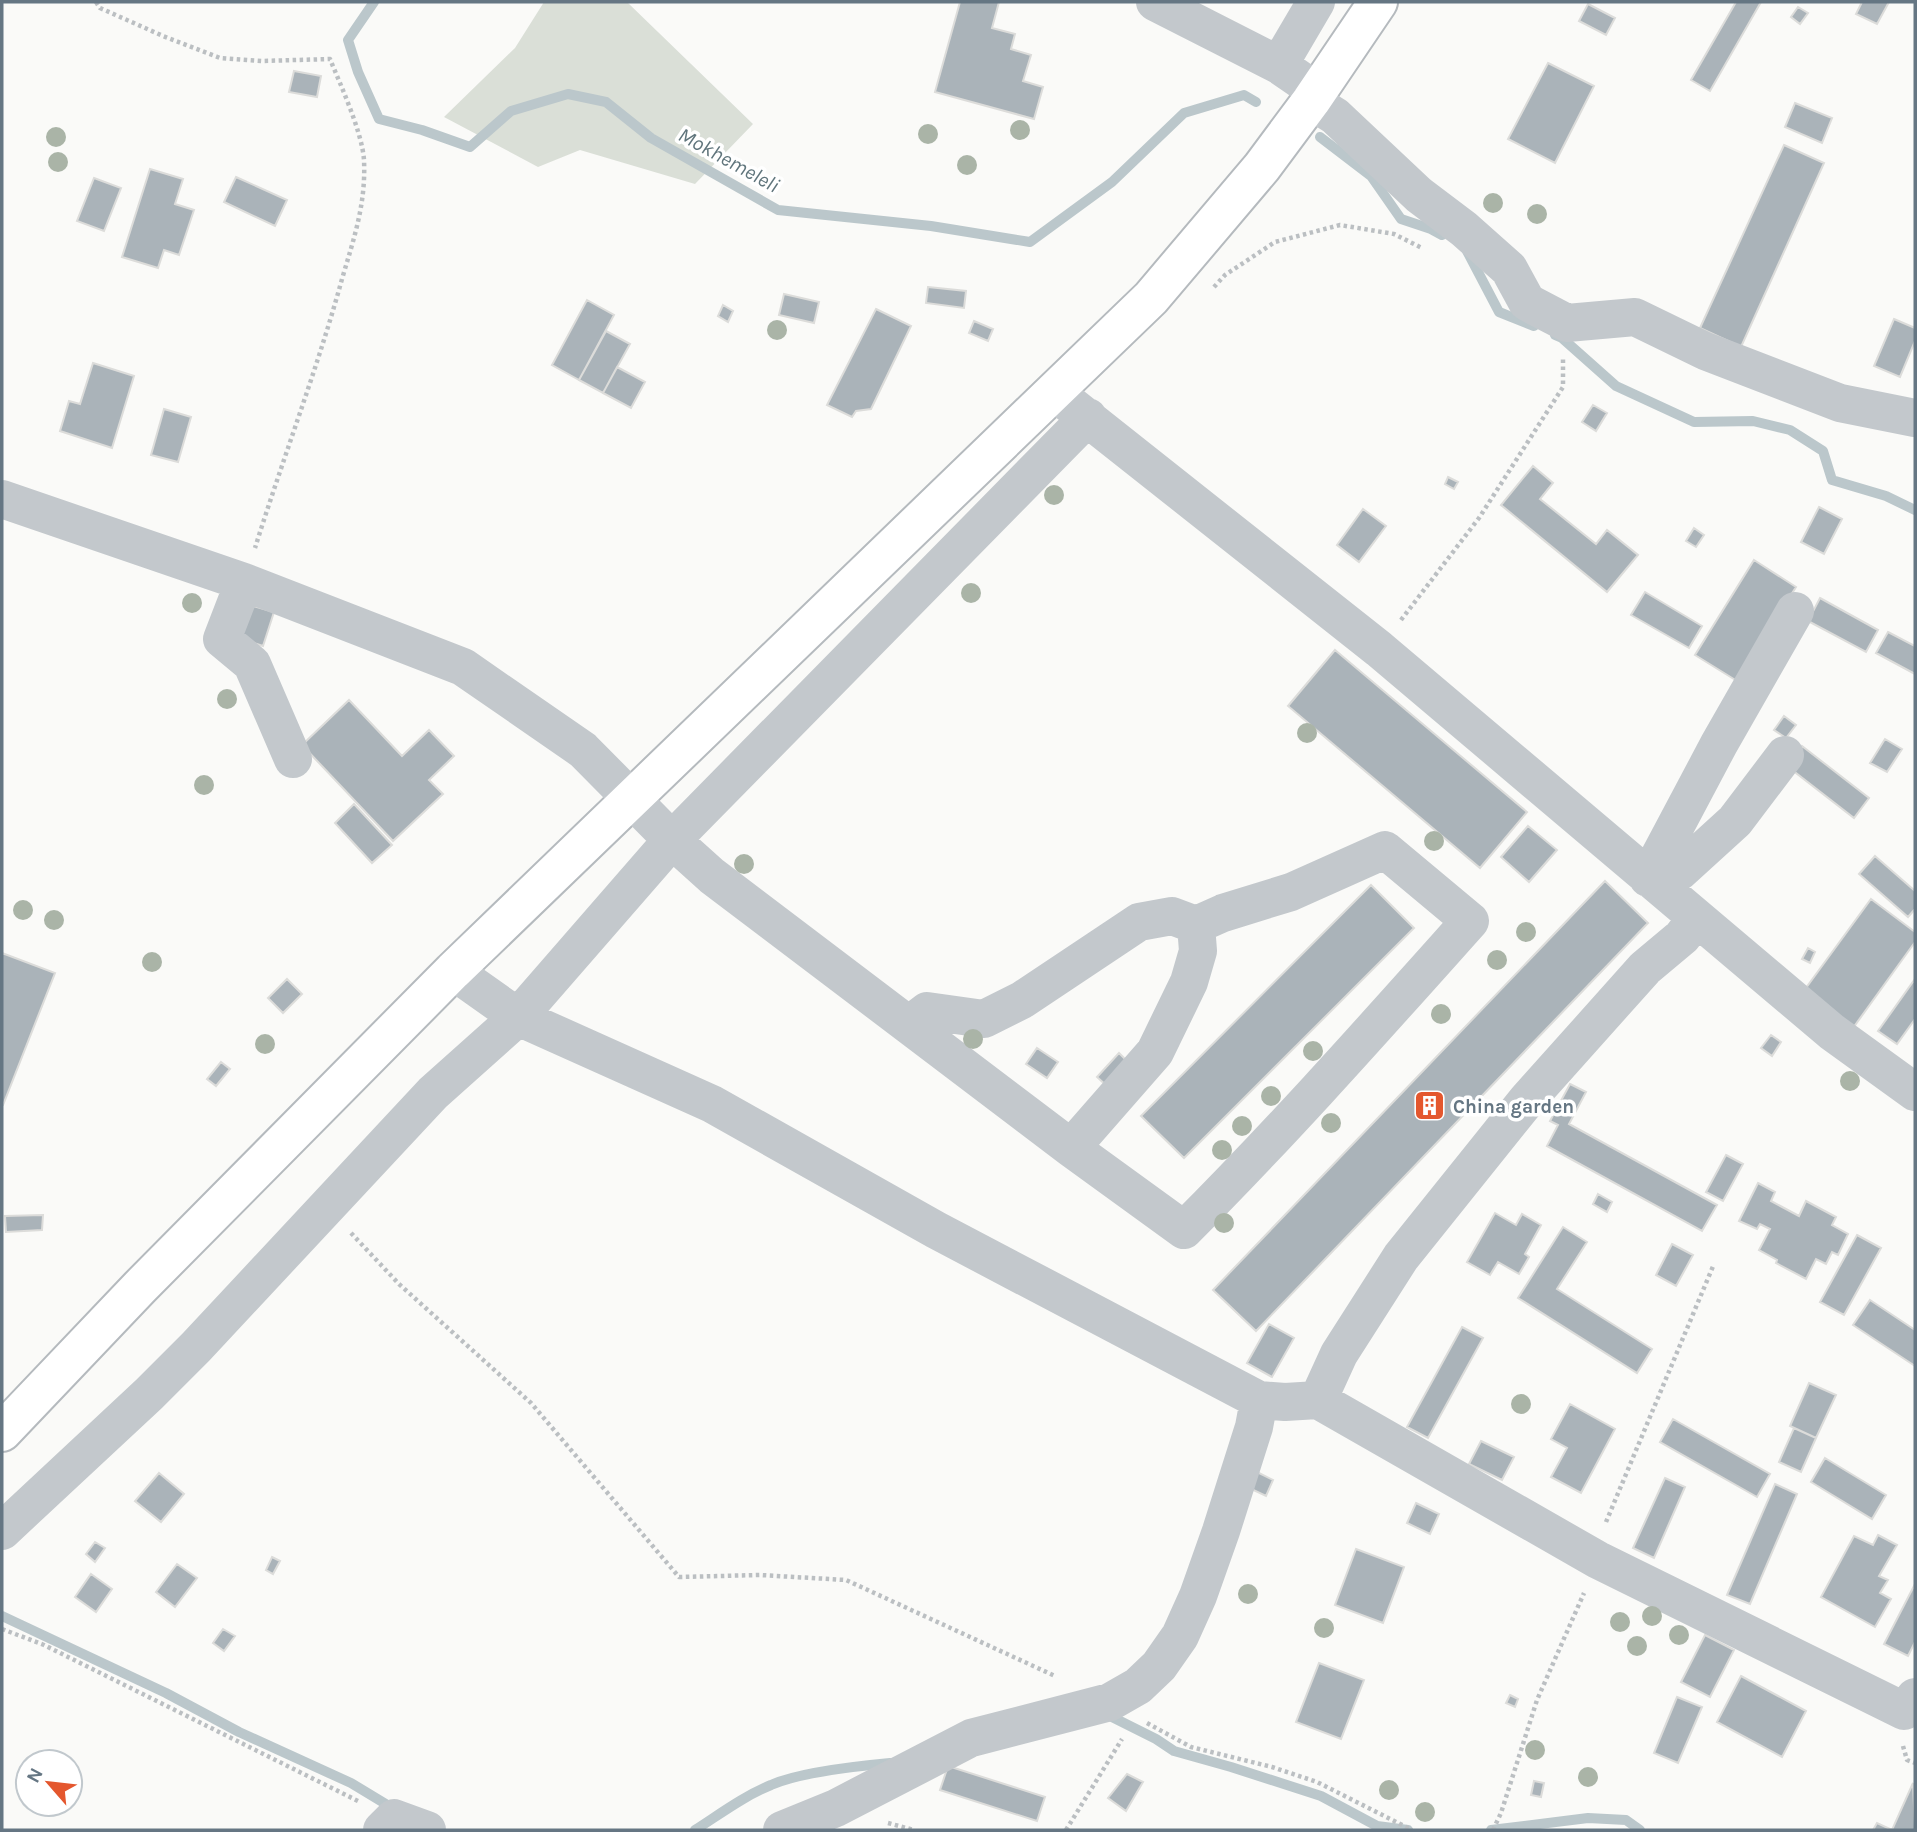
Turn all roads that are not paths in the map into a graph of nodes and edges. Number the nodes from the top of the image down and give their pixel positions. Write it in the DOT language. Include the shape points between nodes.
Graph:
graph roads {
  1 [pos="1155,2"];
  2 [pos="1316,2"];
  3 [pos="1378,2"];
  4 [pos="1279,65"];
  5 [pos="1314,97"];
  6 [pos="1054,393"];
  7 [pos="1088,417"];
  8 [pos="1915,418"];
  9 [pos="2,499"];
  10 [pos="244,582"];
  11 [pos="1796,611"];
  12 [pos="1785,755"];
  13 [pos="293,759"];
  14 [pos="630,799"];
  15 [pos="672,840"];
  16 [pos="1648,878"];
  17 [pos="1696,919"];
  18 [pos="1196,925"];
  19 [pos="453,971"];
  20 [pos="518,1017"];
  21 [pos="909,1024"];
  22 [pos="1915,1092"];
  23 [pos="1071,1147"];
  24 [pos="1259,1400"];
  25 [pos="1318,1400"];
  26 [pos="2,1432"];
  27 [pos="2,1531"];
  28 [pos="1915,1697"];
  29 [pos="782,1830"];
  1 -- 4 [label="street"];
  2 -- 4 [label="street"];
  3 -- 5 [label="main road"];
  4 -- 5 [label="street"];
  5 -- 6 [label="main road" via="1262,167 1151,298"];
  5 -- 8 [label="street" via="1419,195 1509,269 1527,302 1567,323 1635,317 1704,351 1840,402"];
  6 -- 7 [label="street"];
  6 -- 14 [label="main road"];
  7 -- 15 [label="street"];
  7 -- 16 [label="street" via="1379,649"];
  9 -- 10 [label="street"];
  10 -- 13 [label="street" via="222,639 252,664"];
  10 -- 14 [label="street" via="463,667 583,750"];
  11 -- 16 [label="street"];
  12 -- 16 [label="street" via="1735,821 1679,872"];
  14 -- 15 [label="street"];
  14 -- 19 [label="main road"];
  15 -- 20 [label="street"];
  15 -- 21 [label="street" via="712,876"];
  16 -- 17 [label="street"];
  17 -- 22 [label="street" via="1832,1032"];
  17 -- 25 [label="street" via="1645,968 1527,1100 1401,1257 1339,1354"];
  18 -- 21 [label="street" via="1172,916 1139,922 1022,1000 984,1019 927,1011"];
  18 -- 23 [label="street" via="1198,951 1189,982 1155,1052"];
  18 -- 23 [label="street" via="1291,892 1385,850 1470,921 1236,1179 1184,1230"];
  19 -- 20 [label="street"];
  19 -- 26 [label="main road"];
  20 -- 24 [label="street" via="712,1104 936,1230"];
  20 -- 27 [label="street" via="433,1093 149,1394"];
  21 -- 23 [label="street"];
  24 -- 25 [label="street"];
  24 -- 29 [label="street" via="1221,1531 1180,1636 1123,1709 971,1738 836,1808"];
  25 -- 28 [label="street" via="1598,1560 1752,1637 1904,1711"];
}
